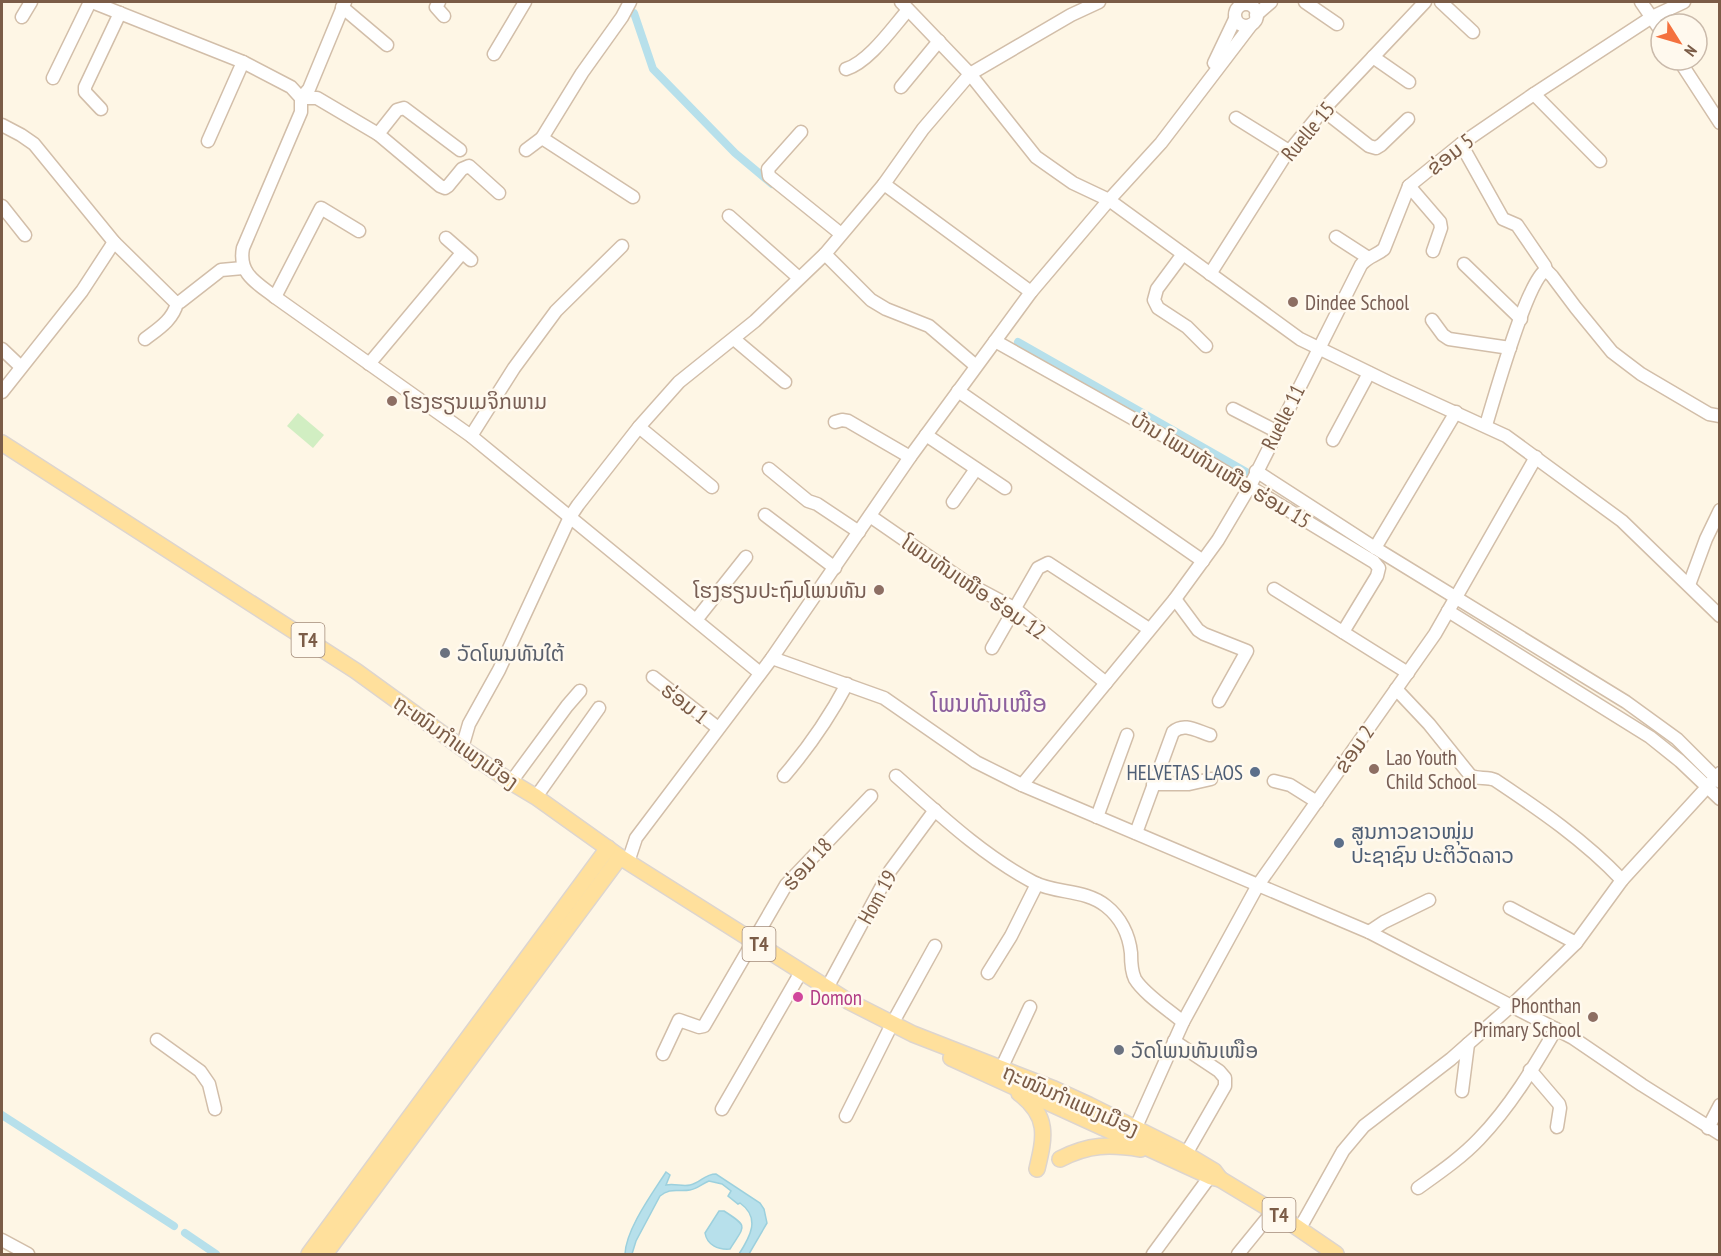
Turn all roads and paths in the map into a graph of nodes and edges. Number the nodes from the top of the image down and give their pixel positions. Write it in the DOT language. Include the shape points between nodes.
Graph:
graph roads {
  1 [pos="31,2"];
  2 [pos="91,2"];
  3 [pos="440,2"];
  4 [pos="525,2"];
  5 [pos="630,2"];
  6 [pos="1099,2"];
  7 [pos="1271,2"];
  8 [pos="1305,2"];
  9 [pos="1425,2"];
  10 [pos="1441,2"];
  11 [pos="1683,2"];
  12 [pos="344,4"];
  13 [pos="904,6"];
  14 [pos="1241,6"];
  15 [pos="1662,12"];
  16 [pos="120,13"];
  17 [pos="444,16"];
  18 [pos="22,17"];
  19 [pos="1649,19"];
  20 [pos="1254,20"];
  21 [pos="1337,24"];
  22 [pos="1473,32"];
  23 [pos="939,41"];
  24 [pos="387,45"];
  25 [pos="494,54"];
  26 [pos="1373,57"];
  27 [pos="243,62"];
  28 [pos="846,69"];
  29 [pos="1687,72"];
  30 [pos="970,74"];
  31 [pos="53,78"];
  32 [pos="1409,82"];
  33 [pos="901,87"];
  34 [pos="1197,93"];
  35 [pos="1534,94"];
  36 [pos="301,98"];
  37 [pos="101,109"];
  38 [pos="1323,110"];
  39 [pos="1236,118"];
  40 [pos="1408,119"];
  41 [pos="1719,123"];
  42 [pos="2,125"];
  43 [pos="801,132"];
  44 [pos="378,134"];
  45 [pos="542,138"];
  46 [pos="208,141"];
  47 [pos="1461,144"];
  48 [pos="460,150"];
  49 [pos="526,150"];
  50 [pos="1289,151"];
  51 [pos="1600,161"];
  52 [pos="884,184"];
  53 [pos="1409,186"];
  54 [pos="499,194"];
  55 [pos="633,197"];
  56 [pos="1109,201"];
  57 [pos="2,206"];
  58 [pos="729,216"];
  59 [pos="359,231"];
  60 [pos="841,234"];
  61 [pos="25,235"];
  62 [pos="1336,237"];
  63 [pos="446,238"];
  64 [pos="114,242"];
  65 [pos="622,246"];
  66 [pos="1433,251"];
  67 [pos="825,254"];
  68 [pos="1183,254"];
  69 [pos="1367,257"];
  70 [pos="1464,264"];
  71 [pos="243,268"];
  72 [pos="1546,270"];
  73 [pos="1210,274"];
  74 [pos="799,278"];
  75 [pos="1031,292"];
  76 [pos="275,297"];
  77 [pos="177,303"];
  78 [pos="1521,318"];
  79 [pos="1432,320"];
  80 [pos="145,339"];
  81 [pos="734,339"];
  82 [pos="995,341"];
  83 [pos="1206,346"];
  84 [pos="1510,348"];
  85 [pos="2,349"];
  86 [pos="1317,349"];
  87 [pos="369,364"];
  88 [pos="976,366"];
  89 [pos="21,367"];
  90 [pos="1369,373"];
  91 [pos="785,382"];
  92 [pos="958,391"];
  93 [pos="2,392"];
  94 [pos="1233,409"];
  95 [pos="1456,412"];
  96 [pos="1719,416"];
  97 [pos="835,422"];
  98 [pos="1486,425"];
  99 [pos="639,427"];
  100 [pos="1276,431"];
  101 [pos="926,435"];
  102 [pos="471,436"];
  103 [pos="1333,440"];
  104 [pos="2,443"];
  105 [pos="909,457"];
  106 [pos="1536,457"];
  107 [pos="976,468"];
  108 [pos="769,470"];
  109 [pos="1256,471"];
  110 [pos="1250,486"];
  111 [pos="712,487"];
  112 [pos="1005,488"];
  113 [pos="953,502"];
  114 [pos="1719,510"];
  115 [pos="765,514"];
  116 [pos="870,516"];
  117 [pos="570,517"];
  118 [pos="859,532"];
  119 [pos="1375,548"];
  120 [pos="746,557"];
  121 [pos="1203,561"];
  122 [pos="835,568"];
  123 [pos="1689,585"];
  124 [pos="1274,589"];
  125 [pos="1457,597"];
  126 [pos="1175,598"];
  127 [pos="1014,608"];
  128 [pos="1448,611"];
  129 [pos="1719,616"];
  130 [pos="696,620"];
  131 [pos="1149,629"];
  132 [pos="1343,632"];
  133 [pos="992,648"];
  134 [pos="772,658"];
  135 [pos="760,673"];
  136 [pos="1408,674"];
  137 [pos="652,677"];
  138 [pos="1106,683"];
  139 [pos="847,684"];
  140 [pos="1396,689"];
  141 [pos="580,691"];
  142 [pos="1219,701"];
  143 [pos="598,708"];
  144 [pos="718,728"];
  145 [pos="1127,735"];
  146 [pos="1210,735"];
  147 [pos="462,748"];
  148 [pos="784,776"];
  149 [pos="896,776"];
  150 [pos="1210,779"];
  151 [pos="1715,780"];
  152 [pos="1274,781"];
  153 [pos="511,782"];
  154 [pos="1153,784"];
  155 [pos="1022,785"];
  156 [pos="871,796"];
  157 [pos="536,797"];
  158 [pos="1719,799"];
  159 [pos="1317,802"];
  160 [pos="935,810"];
  161 [pos="1097,816"];
  162 [pos="1136,833"];
  163 [pos="618,856"];
  164 [pos="1622,880"];
  165 [pos="1037,884"];
  166 [pos="1258,885"];
  167 [pos="1429,900"];
  168 [pos="1510,908"];
  169 [pos="1369,932"];
  170 [pos="752,940"];
  171 [pos="1576,943"];
  172 [pos="935,946"];
  173 [pos="801,972"];
  174 [pos="988,973"];
  175 [pos="827,988"];
  176 [pos="1511,1006"];
  177 [pos="1030,1007"];
  178 [pos="1183,1022"];
  179 [pos="892,1024"];
  180 [pos="1556,1029"];
  181 [pos="157,1040"];
  182 [pos="1174,1041"];
  183 [pos="1468,1044"];
  184 [pos="663,1054"];
  185 [pos="1530,1070"];
  186 [pos="1004,1076"];
  187 [pos="1461,1090"];
  188 [pos="1719,1105"];
  189 [pos="215,1109"];
  190 [pos="722,1109"];
  191 [pos="1085,1111"];
  192 [pos="846,1116"];
  193 [pos="1136,1127"];
  194 [pos="1557,1127"];
  195 [pos="1708,1128"];
  196 [pos="1719,1134"];
  197 [pos="1158,1152"];
  198 [pos="1186,1154"];
  199 [pos="1060,1159"];
  200 [pos="1036,1169"];
  201 [pos="1215,1176"];
  202 [pos="1418,1188"];
  203 [pos="1273,1210"];
  204 [pos="1300,1228"];
  205 [pos="2,1240"];
  206 [pos="28,1254"];
  207 [pos="309,1254"];
  208 [pos="325,1254"];
  209 [pos="1153,1254"];
  210 [pos="1238,1254"];
  211 [pos="1336,1254"];
  1 -- 18 [label="street"];
  2 -- 16 [label="street"];
  2 -- 31 [label="street"];
  3 -- 17 [label="street" via="436,8"];
  4 -- 25 [label="street"];
  5 -- 45 [label="street"];
  6 -- 30 [label="street"];
  7 -- 20 [label="street"];
  8 -- 21 [label="street"];
  9 -- 26 [label="street, Ruelle 15"];
  10 -- 22 [label="street"];
  11 -- 15 [label="street, ຂ່ອມ 5"];
  12 -- 24 [label="street"];
  12 -- 36 [label="street" via="309,89"];
  13 -- 23 [label="street"];
  13 -- 28 [label="street" via="871,52"];
  14 -- 20 [label="street" via="1254,8"];
  14 -- 20 [label="street" via="1240,24"];
  14 -- 34 [label="street"];
  16 -- 27 [label="street"];
  16 -- 37 [label="street" via="85,87"];
  19 -- 35 [label="street, ຂ່ອມ 5"];
  20 -- 34 [label="street"];
  23 -- 30 [label="street"];
  23 -- 33 [label="street"];
  26 -- 32 [label="street"];
  26 -- 38 [label="street, Ruelle 15"];
  27 -- 36 [label="street" via="291,87"];
  27 -- 46 [label="street"];
  29 -- 41 [label="street"];
  30 -- 52 [label="street" via="923,129"];
  30 -- 56 [label="street" via="1036,157 1073,183"];
  34 -- 56 [label="street" via="1161,143"];
  35 -- 47 [label="street, ຂ່ອມ 5"];
  35 -- 51 [label="street"];
  36 -- 44 [label="street" via="317,98"];
  36 -- 71 [label="street" via="301,112 243,248"];
  38 -- 40 [label="street" via="1376,147"];
  38 -- 50 [label="street, Ruelle 15"];
  39 -- 50 [label="street"];
  42 -- 64 [label="street" via="34,144"];
  43 -- 60 [label="street" via="768,169 769,176"];
  44 -- 48 [label="street" via="397,110 404,108"];
  44 -- 54 [label="street" via="440,186 448,186 469,166"];
  45 -- 49 [label="street"];
  45 -- 55 [label="street"];
  47 -- 53 [label="street, ຂ່ອມ 5"];
  47 -- 72 [label="street" via="1503,219 1517,225"];
  50 -- 73 [label="street, Ruelle 15"];
  52 -- 60 [label="street"];
  52 -- 75 [label="street"];
  53 -- 66 [label="street" via="1440,222"];
  53 -- 69 [label="street, ຂ່ອມ 5" via="1384,249"];
  56 -- 68 [label="street"];
  56 -- 75 [label="street"];
  57 -- 61 [label="street"];
  58 -- 74 [label="street"];
  59 -- 76 [label="street" via="321,208"];
  60 -- 67 [label="street"];
  62 -- 69 [label="street"];
  63 -- 87 [label="street" via="467,256"];
  64 -- 77 [label="street"];
  64 -- 89 [label="street" via="82,291"];
  65 -- 102 [label="street" via="556,311"];
  67 -- 74 [label="street"];
  67 -- 88 [label="street" via="871,300 929,326"];
  68 -- 73 [label="street"];
  68 -- 83 [label="street" via="1157,289 1154,300 1158,308 1187,327"];
  69 -- 86 [label="street, ຂ່ອມ 5"];
  70 -- 78 [label="street"];
  71 -- 76 [label="street"];
  71 -- 77 [label="street" via="221,270"];
  72 -- 78 [label="street" via="1539,276"];
  72 -- 96 [label="street" via="1612,352 1641,374"];
  73 -- 86 [label="street"];
  74 -- 81 [label="street"];
  75 -- 82 [label="street"];
  76 -- 87 [label="street"];
  77 -- 80 [label="street" via="168,321"];
  78 -- 84 [label="street"];
  79 -- 84 [label="street" via="1449,339"];
  81 -- 91 [label="street"];
  81 -- 99 [label="street" via="679,382"];
  82 -- 88 [label="street"];
  82 -- 110 [label="street, ບ້ານ ໂພນທັນເໜືອ ຮ່ອມ 15"];
  84 -- 98 [label="street"];
  85 -- 89 [label="street"];
  86 -- 90 [label="street"];
  86 -- 100 [label="street, Ruelle 11"];
  87 -- 102 [label="street"];
  88 -- 92 [label="street"];
  89 -- 93 [label="street"];
  90 -- 95 [label="street"];
  90 -- 103 [label="street"];
  92 -- 101 [label="street"];
  92 -- 121 [label="street"];
  94 -- 100 [label="street"];
  95 -- 98 [label="street"];
  95 -- 119 [label="street"];
  97 -- 105 [label="street" via="848,422"];
  98 -- 106 [label="street"];
  99 -- 111 [label="street"];
  99 -- 117 [label="street"];
  100 -- 109 [label="street, Ruelle 11"];
  101 -- 105 [label="street"];
  101 -- 107 [label="street"];
  102 -- 117 [label="street"];
  104 -- 147 [label="main road, ຖະໜົນກຳແພງເມືອງ / T4" via="356,672"];
  105 -- 116 [label="street"];
  106 -- 123 [label="street" via="1608,509"];
  106 -- 125 [label="street, ຂ່ອມ 2"];
  107 -- 112 [label="street"];
  107 -- 113 [label="street"];
  108 -- 118 [label="street" via="808,501"];
  109 -- 110 [label="street, Ruelle 11"];
  109 -- 119 [label="street"];
  110 -- 121 [label="street, Ruelle 11"];
  110 -- 132 [label="street, ບ້ານ ໂພນທັນເໜືອ ຮ່ອມ 15" via="1374,561 1379,568"];
  114 -- 123 [label="street"];
  115 -- 122 [label="street"];
  116 -- 118 [label="street"];
  116 -- 127 [label="street, ໂພນທັນເໜືອ ຮ່ອມ 12" via="967,583"];
  117 -- 130 [label="street"];
  117 -- 147 [label="street" via="499,670 469,724"];
  118 -- 122 [label="street"];
  119 -- 125 [label="street"];
  120 -- 130 [label="street"];
  121 -- 126 [label="street, Ruelle 11"];
  122 -- 134 [label="street"];
  123 -- 129 [label="street"];
  124 -- 132 [label="street"];
  125 -- 128 [label="street, ຂ່ອມ 2"];
  125 -- 151 [label="street" via="1660,726"];
  126 -- 131 [label="street, Ruelle 11"];
  126 -- 142 [label="street" via="1198,630 1247,651"];
  127 -- 131 [label="street" via="1038,568 1048,563"];
  127 -- 133 [label="street"];
  127 -- 138 [label="street, ໂພນທັນເໜືອ ຮ່ອມ 12"];
  128 -- 136 [label="street, ຂ່ອມ 2"];
  128 -- 151 [label="street"];
  130 -- 135 [label="street"];
  131 -- 138 [label="street, Ruelle 11"];
  132 -- 136 [label="street"];
  134 -- 135 [label="street"];
  134 -- 139 [label="street"];
  135 -- 144 [label="street"];
  136 -- 140 [label="street, ຂ່ອມ 2"];
  137 -- 144 [label="street, ຮ່ອມ 1"];
  138 -- 155 [label="street, Ruelle 11"];
  139 -- 148 [label="street" via="831,714"];
  139 -- 155 [label="street" via="884,698 976,762"];
  140 -- 159 [label="street, ຂ່ອມ 2"];
  140 -- 164 [label="street" via="1470,775 1495,780 1547,815 1589,847"];
  141 -- 153 [label="street"];
  143 -- 157 [label="street"];
  144 -- 163 [label="street" via="636,838"];
  145 -- 161 [label="street"];
  146 -- 154 [label="street" via="1184,727 1176,729"];
  147 -- 153 [label="main road, ຖະໜົນກຳແພງເມືອງ / T4"];
  149 -- 160 [label="street"];
  150 -- 154 [label="street" via="1189,784"];
  151 -- 158 [label="street"];
  151 -- 164 [label="street"];
  152 -- 159 [label="street" via="1290,785"];
  153 -- 157 [label="main road, ຖະໜົນກຳແພງເມືອງ / T4"];
  154 -- 162 [label="street"];
  155 -- 161 [label="street"];
  156 -- 170 [label="street, ຮ່ອມ 18" via="786,885"];
  157 -- 163 [label="main road, ຖະໜົນກຳແພງເມືອງ / T4"];
  159 -- 166 [label="street, ຂ່ອມ 2"];
  160 -- 165 [label="street" via="988,854"];
  160 -- 175 [label="street, Hom 19" via="890,871"];
  161 -- 162 [label="street"];
  162 -- 166 [label="street"];
  163 -- 170 [label="main road, ຖະໜົນກຳແພງເມືອງ / T4"];
  163 -- 207 [label="main road"];
  163 -- 208 [label="main road"];
  164 -- 171 [label="street"];
  165 -- 174 [label="street"];
  165 -- 178 [label="street" via="1082,894 1111,910 1126,933 1134,977"];
  166 -- 169 [label="street"];
  166 -- 178 [label="street, ຂ່ອມ 2"];
  167 -- 169 [label="street"];
  168 -- 171 [label="street"];
  169 -- 176 [label="street"];
  170 -- 173 [label="main road, ຖະໜົນກຳແພງເມືອງ / T4"];
  170 -- 184 [label="street, ຮ່ອມ 18" via="704,1026 679,1020"];
  171 -- 176 [label="street"];
  172 -- 179 [label="street"];
  173 -- 175 [label="main road, ຖະໜົນກຳແພງເມືອງ / T4"];
  173 -- 190 [label="street"];
  175 -- 179 [label="main road, ຖະໜົນກຳແພງເມືອງ / T4"];
  176 -- 180 [label="street"];
  176 -- 183 [label="street"];
  177 -- 186 [label="street"];
  178 -- 182 [label="street, ຂ່ອມ 2"];
  179 -- 186 [label="main road, ຖະໜົນກຳແພງເມືອງ / T4" via="940,1053"];
  179 -- 192 [label="street"];
  180 -- 185 [label="street"];
  180 -- 195 [label="street"];
  181 -- 189 [label="street" via="200,1071 209,1084"];
  182 -- 193 [label="street, ຂ່ອມ 2"];
  182 -- 198 [label="street" via="1225,1078 1225,1086"];
  183 -- 187 [label="street"];
  183 -- 204 [label="street" via="1364,1126 1343,1151"];
  185 -- 194 [label="street" via="1560,1108"];
  185 -- 202 [label="street" via="1478,1140"];
  186 -- 191 [label="main road, ຖະໜົນກຳແພງເມືອງ / T4"];
  186 -- 200 [label="main road" via="1032,1104 1042,1124 1042,1148"];
  188 -- 195 [label="street"];
  191 -- 193 [label="main road, ຖະໜົນກຳແພງເມືອງ / T4"];
  191 -- 197 [label="main road, ຖະໜົນກຳແພງເມືອງ / T4"];
  193 -- 198 [label="main road, ຖະໜົນກຳແພງເມືອງ / T4"];
  195 -- 196 [label="street"];
  197 -- 199 [label="main road" via="1096,1146"];
  197 -- 201 [label="main road, ຖະໜົນກຳແພງເມືອງ / T4"];
  198 -- 201 [label="main road, ຖະໜົນກຳແພງເມືອງ / T4"];
  201 -- 203 [label="main road, ຖະໜົນກຳແພງເມືອງ / T4"];
  201 -- 209 [label="street"];
  203 -- 204 [label="main road, ຖະໜົນກຳແພງເມືອງ / T4"];
  203 -- 210 [label="street"];
  204 -- 211 [label="main road, ຖະໜົນກຳແພງເມືອງ / T4"];
  205 -- 206 [label="street"];
}
